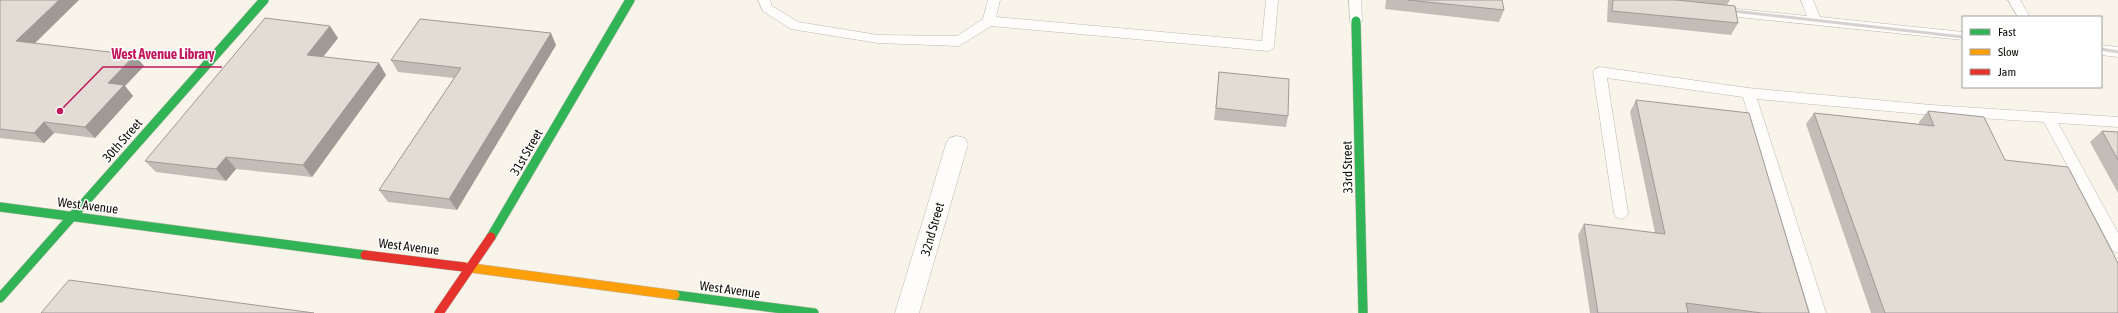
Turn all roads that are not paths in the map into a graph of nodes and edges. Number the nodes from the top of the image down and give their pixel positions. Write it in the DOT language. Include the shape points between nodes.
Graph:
graph roads {
  1 [pos="264,0"];
  2 [pos="630,0"];
  3 [pos="764,0"];
  4 [pos="994,0"];
  5 [pos="1272,0"];
  6 [pos="1355,0"];
  7 [pos="1808,0"];
  8 [pos="2014,0"];
  9 [pos="1708,10"];
  10 [pos="2023,16"];
  11 [pos="1815,20"];
  12 [pos="989,21"];
  13 [pos="1356,21"];
  14 [pos="1962,36"];
  15 [pos="2102,50"];
  16 [pos="2118,52"];
  17 [pos="1748,93"];
  18 [pos="2048,117"];
  19 [pos="2118,122"];
  20 [pos="957,144"];
  21 [pos="0,207"];
  22 [pos="1621,213"];
  23 [pos="73,216"];
  24 [pos="2118,247"];
  25 [pos="471,267"];
  26 [pos="0,298"];
  27 [pos="439,313"];
  28 [pos="814,313"];
  29 [pos="907,313"];
  30 [pos="1363,313"];
  31 [pos="1818,313"];
  1 -- 23 [label="street, 30th Street"];
  2 -- 25 [label="street, 31st Street" via="497,228"];
  3 -- 12 [label="lane" via="767,8 795,26 878,39 958,41"];
  4 -- 12 [label="lane"];
  5 -- 12 [label="lane" via="1268,46"];
  6 -- 13 [label="lane"];
  7 -- 11 [label="lane"];
  8 -- 10 [label="lane"];
  9 -- 11 [label="lane"];
  11 -- 14 [label="lane"];
  13 -- 30 [label="street, 33rd Street"];
  15 -- 16 [label="lane"];
  17 -- 18 [label="lane" via="1931,110"];
  17 -- 22 [label="lane" via="1600,72"];
  17 -- 31 [label="lane"];
  18 -- 19 [label="lane"];
  18 -- 24 [label="lane"];
  20 -- 29 [label="street, 32nd Street"];
  21 -- 23 [label="street, West Avenue"];
  23 -- 25 [label="street, West Avenue"];
  23 -- 26 [label="street, 30th Street"];
  25 -- 27 [label="street, 31st Street"];
  25 -- 28 [label="street, West Avenue"];
}
